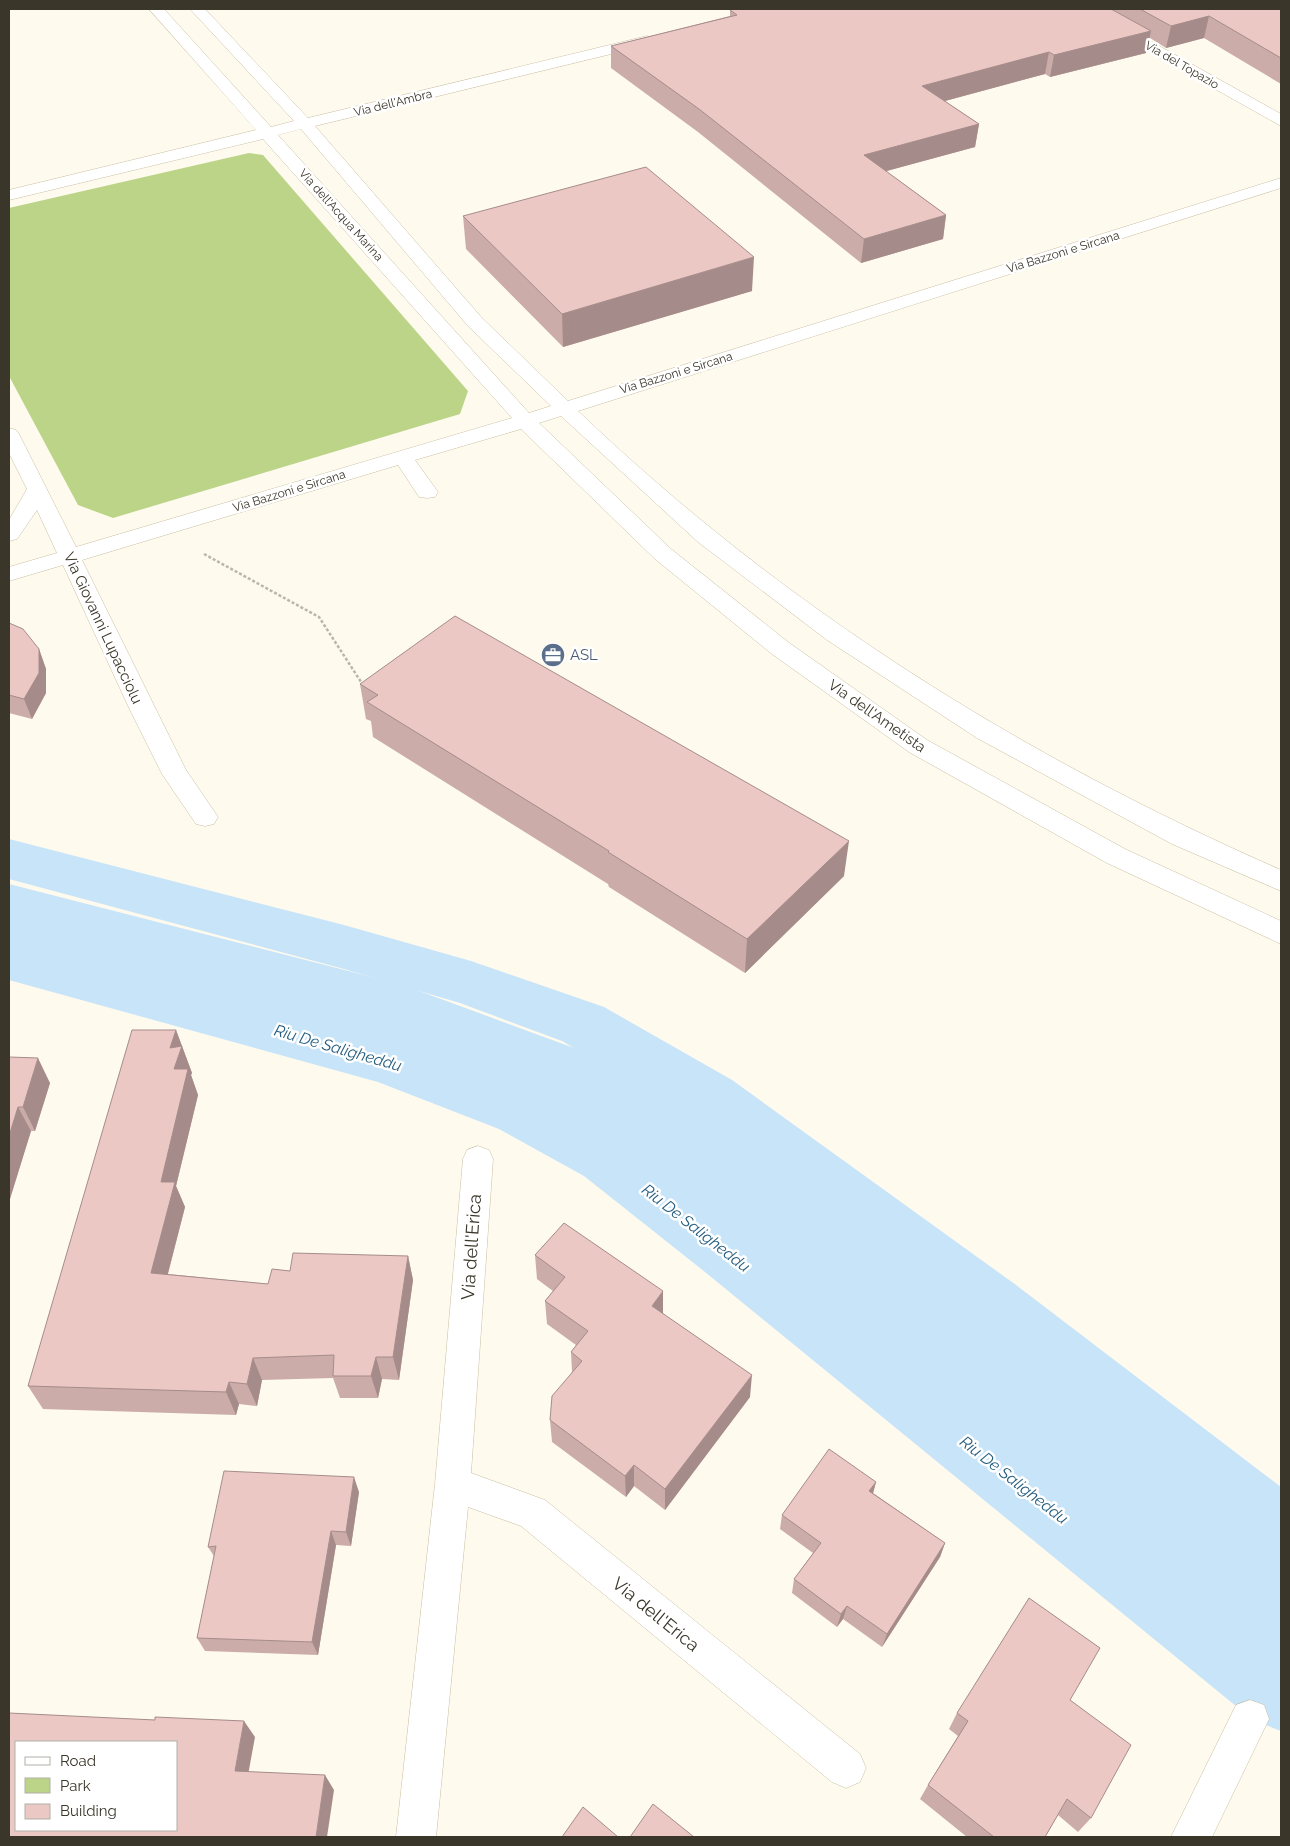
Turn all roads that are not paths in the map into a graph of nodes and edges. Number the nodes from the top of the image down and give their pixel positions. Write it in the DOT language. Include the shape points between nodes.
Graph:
graph roads {
  1 [pos="156,9"];
  2 [pos="197,9"];
  3 [pos="1083,9"];
  4 [pos="1122,15"];
  5 [pos="1104,20"];
  6 [pos="660,37"];
  7 [pos="1281,121"];
  8 [pos="305,124"];
  9 [pos="266,132"];
  10 [pos="1281,183"];
  11 [pos="9,195"];
  12 [pos="564,408"];
  13 [pos="526,421"];
  14 [pos="9,434"];
  15 [pos="402,456"];
  16 [pos="38,489"];
  17 [pos="428,492"];
  18 [pos="9,534"];
  19 [pos="70,557"];
  20 [pos="9,574"];
  21 [pos="205,817"];
  22 [pos="1281,882"];
  23 [pos="1281,932"];
  24 [pos="478,1159"];
  25 [pos="453,1484"];
  26 [pos="1250,1719"];
  27 [pos="846,1768"];
  28 [pos="416,1837"];
  29 [pos="1191,1837"];
  1 -- 9 [label="street, Via dell'Acqua Marina"];
  2 -- 8 [label="street"];
  3 -- 5 [label="street, Via del Topazio"];
  4 -- 5 [label="street"];
  5 -- 7 [label="street, Via del Topazio"];
  6 -- 8 [label="street, Via dell'Ambra"];
  8 -- 9 [label="street, Via dell'Ambra"];
  8 -- 12 [label="street" via="475,322"];
  9 -- 11 [label="street, Via dell'Ambra"];
  9 -- 13 [label="street, Via dell'Acqua Marina"];
  10 -- 12 [label="street, Via Bazzoni e Sircana"];
  12 -- 13 [label="street, Via Bazzoni e Sircana"];
  12 -- 22 [label="street" via="706,537 835,635 986,732 1181,836"];
  13 -- 15 [label="street, Via Bazzoni e Sircana"];
  13 -- 23 [label="street, Via dell'Ametista" via="663,554 780,648 918,746 1116,856"];
  14 -- 16 [label="street, Via Giovanni Lupacciolu"];
  15 -- 17 [label="street"];
  15 -- 19 [label="street, Via Bazzoni e Sircana"];
  16 -- 18 [label="street" via="21,520"];
  16 -- 19 [label="street, Via Giovanni Lupacciolu"];
  19 -- 20 [label="street, Via Bazzoni e Sircana"];
  19 -- 21 [label="street, Via Giovanni Lupacciolu" via="175,774"];
  24 -- 25 [label="street, Via dell'Erica"];
  25 -- 27 [label="street, Via dell'Erica" via="532,1513"];
  25 -- 28 [label="street, Via dell'Erica"];
  26 -- 29 [label="street"];
}
